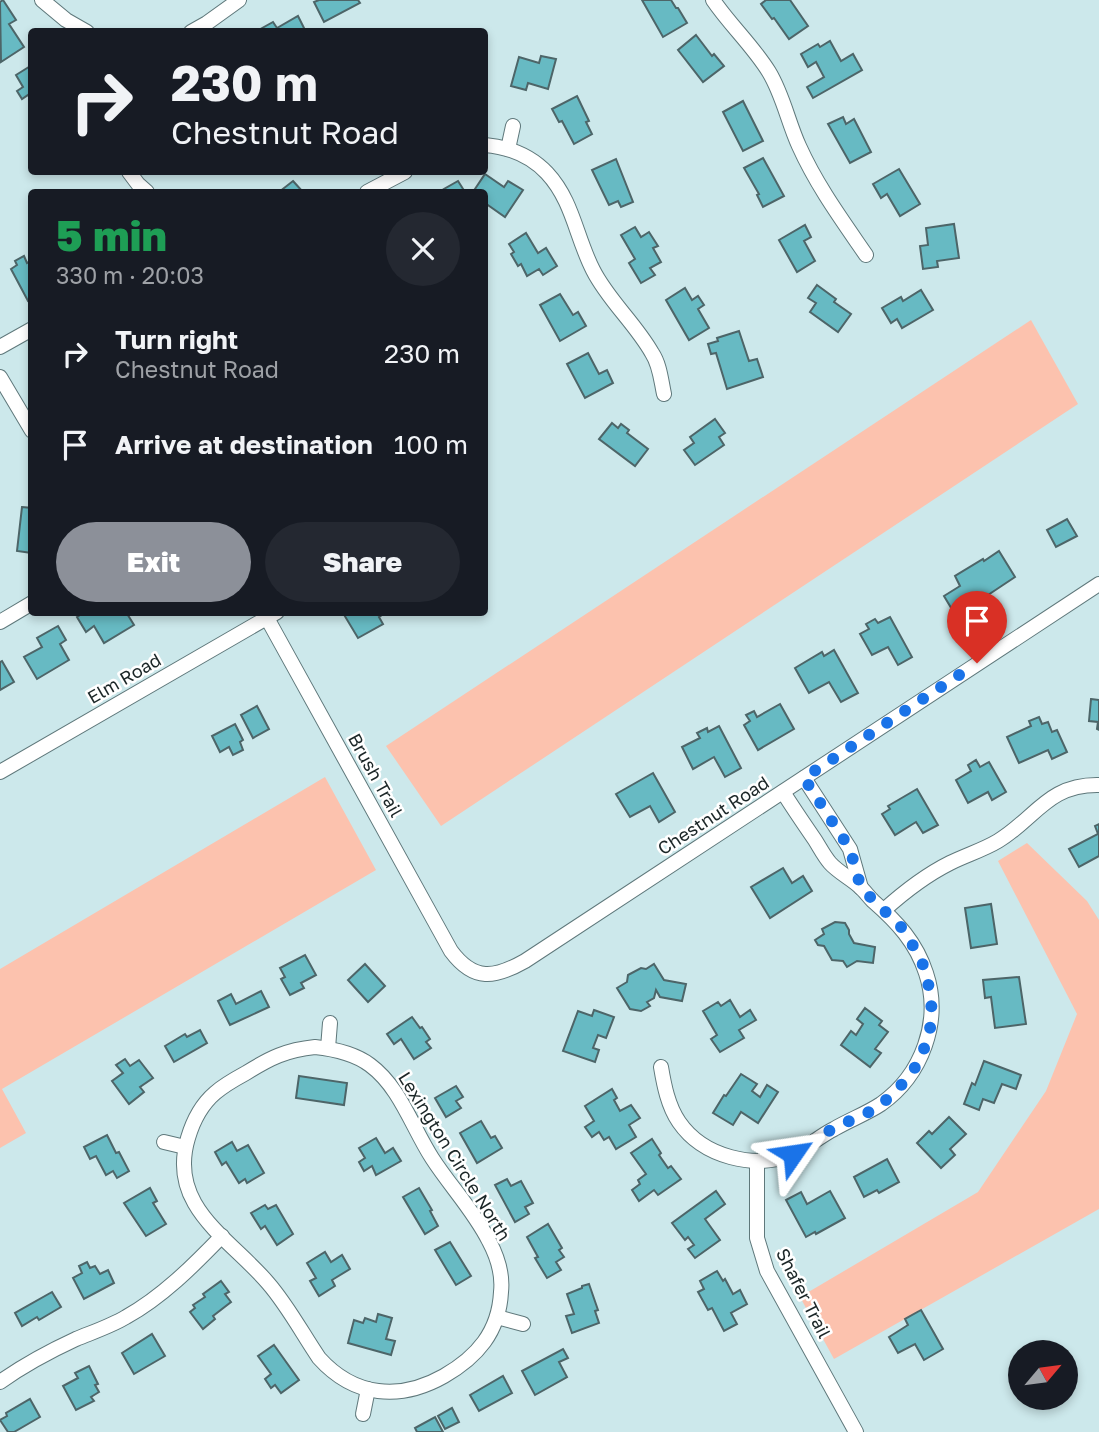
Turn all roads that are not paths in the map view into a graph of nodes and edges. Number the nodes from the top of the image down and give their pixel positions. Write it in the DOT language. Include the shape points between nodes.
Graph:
graph roads {
  1 [pos="42,0"];
  2 [pos="239,0"];
  3 [pos="713,0"];
  4 [pos="80,28"];
  5 [pos="198,28"];
  6 [pos="513,126"];
  7 [pos="488,146"];
  8 [pos="508,149"];
  9 [pos="132,175"];
  10 [pos="399,175"];
  11 [pos="144,189"];
  12 [pos="373,189"];
  13 [pos="866,256"];
  14 [pos="28,331"];
  15 [pos="0,347"];
  16 [pos="0,377"];
  17 [pos="664,394"];
  18 [pos="28,424"];
  19 [pos="1099,584"];
  20 [pos="28,605"];
  21 [pos="270,616"];
  22 [pos="273,616"];
  23 [pos="0,622"];
  24 [pos="0,772"];
  25 [pos="804,778"];
  26 [pos="1099,785"];
  27 [pos="783,792"];
  28 [pos="861,888"];
  29 [pos="884,910"];
  30 [pos="451,951"];
  31 [pos="330,1023"];
  32 [pos="328,1048"];
  33 [pos="661,1067"];
  34 [pos="164,1142"];
  35 [pos="185,1147"];
  36 [pos="757,1161"];
  37 [pos="222,1236"];
  38 [pos="497,1317"];
  39 [pos="523,1324"];
  40 [pos="0,1382"];
  41 [pos="368,1389"];
  42 [pos="363,1414"];
  43 [pos="856,1432"];
  1 -- 4 [label="street"];
  2 -- 5 [label="street"];
  3 -- 13 [label="street" via="769,73 817,182"];
  6 -- 8 [label="street"];
  7 -- 8 [label="street"];
  8 -- 17 [label="street" via="544,170 566,199 592,269 653,354"];
  9 -- 11 [label="street"];
  10 -- 12 [label="street"];
  14 -- 15 [label="street"];
  16 -- 18 [label="street"];
  19 -- 25 [label="street, Chestnut Road"];
  20 -- 23 [label="street"];
  21 -- 24 [label="street, Elm Road"];
  22 -- 30 [label="street, Brush Trail"];
  25 -- 27 [label="street, Chestnut Road"];
  25 -- 28 [label="street" via="850,849"];
  26 -- 29 [label="street" via="1049,799 1002,839 942,868"];
  27 -- 28 [label="street" via="830,863"];
  27 -- 30 [label="street, Chestnut Road" via="513,968 480,973"];
  28 -- 29 [label="street"];
  29 -- 36 [label="street" via="912,942 927,975 930,1029 917,1065 899,1088 871,1111 793,1154"];
  31 -- 32 [label="street"];
  32 -- 35 [label="street, Lexington Circle North" via="285,1052 221,1087 201,1109"];
  32 -- 38 [label="street, Lexington Circle North" via="356,1057 380,1074 482,1227 501,1273"];
  33 -- 36 [label="street" via="673,1111 685,1129 716,1152"];
  34 -- 35 [label="street"];
  35 -- 37 [label="street" via="193,1201"];
  36 -- 43 [label="street, Shafer Trail" via="757,1238 767,1271"];
  37 -- 40 [label="street" via="148,1304"];
  37 -- 41 [label="street" via="278,1295 327,1366 339,1377"];
  38 -- 39 [label="street"];
  38 -- 41 [label="street, Lexington Circle North" via="467,1362 435,1381 402,1391"];
  41 -- 42 [label="street"];
}
